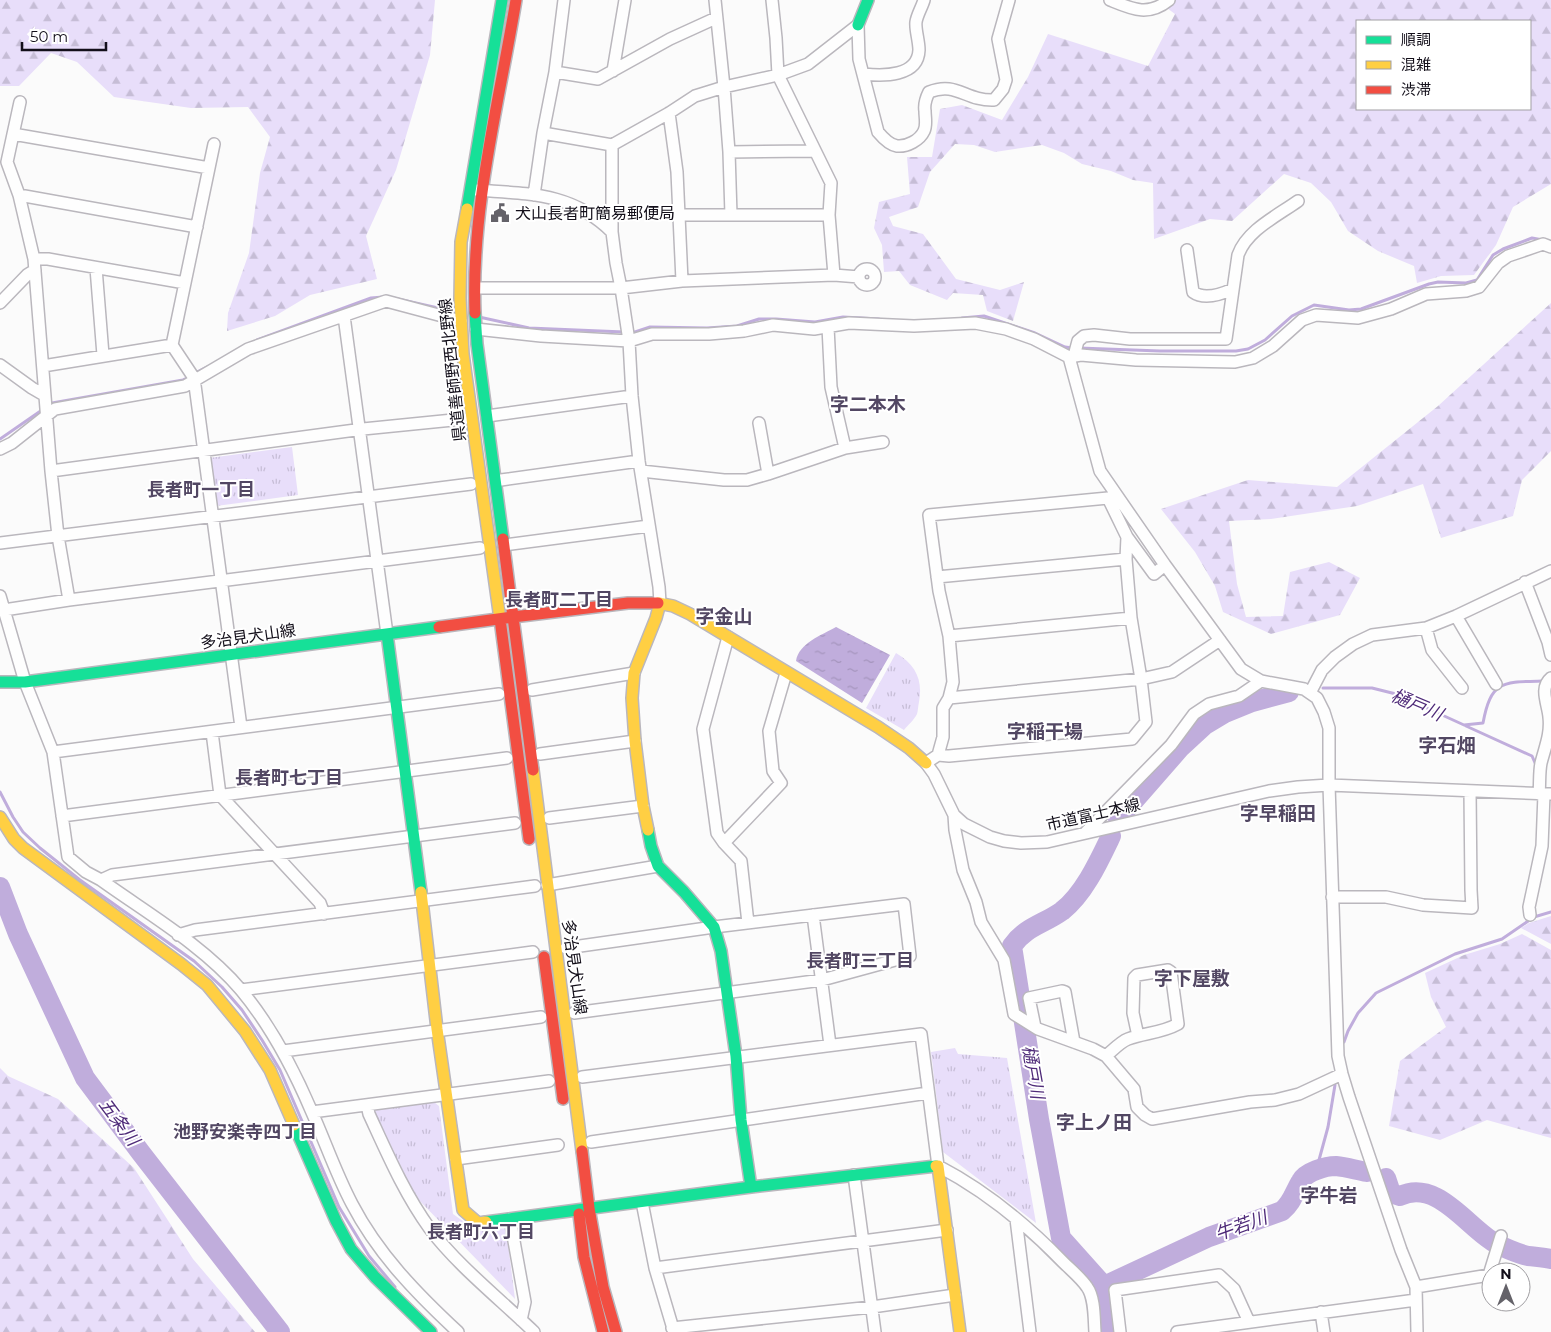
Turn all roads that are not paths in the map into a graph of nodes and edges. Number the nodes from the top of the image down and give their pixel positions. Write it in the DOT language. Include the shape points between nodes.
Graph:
graph roads {
  1 [pos="502,0"];
  2 [pos="516,0"];
  3 [pos="564,0"];
  4 [pos="625,0"];
  5 [pos="715,0"];
  6 [pos="772,0"];
  7 [pos="868,0"];
  8 [pos="924,0"];
  9 [pos="1009,0"];
  10 [pos="1110,0"];
  11 [pos="1169,0"];
  12 [pos="716,18"];
  13 [pos="858,25"];
  14 [pos="613,71"];
  15 [pos="555,72"];
  16 [pos="864,74"];
  17 [pos="778,75"];
  18 [pos="724,87"];
  19 [pos="20,102"];
  20 [pos="669,113"];
  21 [pos="543,133"];
  22 [pos="13,134"];
  23 [pos="214,144"];
  24 [pos="612,145"];
  25 [pos="815,151"];
  26 [pos="729,152"];
  27 [pos="209,168"];
  28 [pos="469,189"];
  29 [pos="483,190"];
  30 [pos="534,194"];
  31 [pos="19,196"];
  32 [pos="1298,201"];
  33 [pos="678,215"];
  34 [pos="731,215"];
  35 [pos="829,215"];
  36 [pos="197,227"];
  37 [pos="612,232"];
  38 [pos="1551,247"];
  39 [pos="1187,250"];
  40 [pos="34,265"];
  41 [pos="96,268"];
  42 [pos="834,275"];
  43 [pos="859,277"];
  44 [pos="682,281"];
  45 [pos="185,284"];
  46 [pos="478,288"];
  47 [pos="621,288"];
  48 [pos="1233,289"];
  49 [pos="0,303"];
  50 [pos="461,315"];
  51 [pos="344,316"];
  52 [pos="475,320"];
  53 [pos="828,327"];
  54 [pos="629,341"];
  55 [pos="172,345"];
  56 [pos="103,355"];
  57 [pos="1072,356"];
  58 [pos="0,365"];
  59 [pos="43,366"];
  60 [pos="192,377"];
  61 [pos="632,396"];
  62 [pos="45,406"];
  63 [pos="487,416"];
  64 [pos="463,418"];
  65 [pos="759,423"];
  66 [pos="359,430"];
  67 [pos="883,442"];
  68 [pos="845,448"];
  69 [pos="0,449"];
  70 [pos="204,451"];
  71 [pos="640,466"];
  72 [pos="51,471"];
  73 [pos="768,474"];
  74 [pos="501,480"];
  75 [pos="472,484"];
  76 [pos="368,497"];
  77 [pos="213,517"];
  78 [pos="649,526"];
  79 [pos="58,536"];
  80 [pos="1127,536"];
  81 [pos="0,544"];
  82 [pos="504,545"];
  83 [pos="480,548"];
  84 [pos="1126,559"];
  85 [pos="376,561"];
  86 [pos="1164,565"];
  87 [pos="1551,571"];
  88 [pos="937,577"];
  89 [pos="222,580"];
  90 [pos="1525,582"];
  91 [pos="0,596"];
  92 [pos="69,600"];
  93 [pos="660,603"];
  94 [pos="4,610"];
  95 [pos="1456,616"];
  96 [pos="513,618"];
  97 [pos="1131,618"];
  98 [pos="500,619"];
  99 [pos="1426,628"];
  100 [pos="387,634"];
  101 [pos="728,636"];
  102 [pos="948,636"];
  103 [pos="1220,640"];
  104 [pos="232,655"];
  105 [pos="1551,655"];
  106 [pos="634,673"];
  107 [pos="786,673"];
  108 [pos="1551,678"];
  109 [pos="1141,679"];
  110 [pos="1262,681"];
  111 [pos="0,682"];
  112 [pos="25,682"];
  113 [pos="1496,684"];
  114 [pos="1462,688"];
  115 [pos="532,690"];
  116 [pos="1310,692"];
  117 [pos="499,694"];
  118 [pos="949,698"];
  119 [pos="396,706"];
  120 [pos="241,727"];
  121 [pos="212,732"];
  122 [pos="635,741"];
  123 [pos="53,752"];
  124 [pos="540,754"];
  125 [pos="938,755"];
  126 [pos="507,758"];
  127 [pos="926,763"];
  128 [pos="404,771"];
  129 [pos="1329,785"];
  130 [pos="1470,791"];
  131 [pos="1545,794"];
  132 [pos="220,795"];
  133 [pos="643,806"];
  134 [pos="954,815"];
  135 [pos="0,816"];
  136 [pos="62,816"];
  137 [pos="549,818"];
  138 [pos="516,822"];
  139 [pos="1085,834"];
  140 [pos="412,836"];
  141 [pos="724,843"];
  142 [pos="530,849"];
  143 [pos="275,854"];
  144 [pos="658,866"];
  145 [pos="101,880"];
  146 [pos="547,885"];
  147 [pos="535,886"];
  148 [pos="1332,897"];
  149 [pos="422,900"];
  150 [pos="324,914"];
  151 [pos="813,915"];
  152 [pos="1530,915"];
  153 [pos="748,923"];
  154 [pos="714,927"];
  155 [pos="178,935"];
  156 [pos="542,941"];
  157 [pos="566,948"];
  158 [pos="533,952"];
  159 [pos="430,966"];
  160 [pos="822,980"];
  161 [pos="241,990"];
  162 [pos="727,992"];
  163 [pos="574,1013"];
  164 [pos="541,1017"];
  165 [pos="1032,1026"];
  166 [pos="437,1029"];
  167 [pos="1138,1036"];
  168 [pos="1074,1042"];
  169 [pos="830,1045"];
  170 [pos="283,1051"];
  171 [pos="736,1056"];
  172 [pos="1106,1056"];
  173 [pos="1342,1074"];
  174 [pos="582,1076"];
  175 [pos="549,1081"];
  176 [pos="928,1093"];
  177 [pos="447,1094"];
  178 [pos="367,1105"];
  179 [pos="564,1107"];
  180 [pos="312,1112"];
  181 [pos="741,1120"];
  182 [pos="591,1142"];
  183 [pos="558,1145"];
  184 [pos="456,1159"];
  185 [pos="938,1166"];
  186 [pos="854,1174"];
  187 [pos="574,1181"];
  188 [pos="751,1187"];
  189 [pos="642,1202"];
  190 [pos="583,1209"];
  191 [pos="510,1219"];
  192 [pos="1016,1219"];
  193 [pos="947,1230"];
  194 [pos="1501,1236"];
  195 [pos="863,1240"];
  196 [pos="655,1268"];
  197 [pos="1416,1287"];
  198 [pos="955,1295"];
  199 [pos="1416,1300"];
  200 [pos="872,1307"];
  201 [pos="1321,1312"];
  202 [pos="521,1320"];
  203 [pos="1249,1322"];
  204 [pos="673,1330"];
  205 [pos="430,1332"];
  206 [pos="458,1332"];
  207 [pos="534,1332"];
  208 [pos="603,1332"];
  209 [pos="616,1332"];
  210 [pos="875,1332"];
  211 [pos="960,1332"];
  212 [pos="1030,1332"];
  213 [pos="1096,1332"];
  214 [pos="1120,1332"];
  215 [pos="1177,1332"];
  216 [pos="1324,1332"];
  217 [pos="1417,1332"];
  1 -- 28 [label="street, 県道善師野西北野線"];
  2 -- 29 [label="street, 県道善師野西北野線"];
  3 -- 15 [label="street"];
  4 -- 14 [label="street"];
  5 -- 12 [label="street"];
  6 -- 17 [label="street"];
  7 -- 13 [label="street"];
  8 -- 16 [label="street" via="916,23 919,53 912,65 899,73 882,76"];
  9 -- 16 [label="street" via="998,40 1006,80 1004,89 994,100 972,98 951,88 929,92 924,110 924,131 918,140 897,146 878,132"];
  10 -- 11 [label="street" via="1134,10 1160,6"];
  12 -- 14 [label="street"];
  12 -- 18 [label="street"];
  13 -- 16 [label="street" via="859,59"];
  13 -- 17 [label="street" via="808,64"];
  14 -- 15 [label="street" via="598,79"];
  15 -- 21 [label="street"];
  17 -- 18 [label="street"];
  17 -- 25 [label="street"];
  18 -- 20 [label="street" via="695,96"];
  18 -- 26 [label="street"];
  19 -- 22 [label="street"];
  20 -- 24 [label="street"];
  20 -- 33 [label="street" via="677,172"];
  21 -- 24 [label="street"];
  21 -- 30 [label="street"];
  22 -- 27 [label="street"];
  22 -- 31 [label="street" via="7,162"];
  23 -- 27 [label="street"];
  24 -- 37 [label="street"];
  25 -- 26 [label="street"];
  25 -- 35 [label="street" via="831,183"];
  26 -- 34 [label="street"];
  27 -- 36 [label="street"];
  28 -- 29 [label="street"];
  28 -- 50 [label="street, 県道善師野西北野線" via="461,242"];
  29 -- 30 [label="street"];
  29 -- 52 [label="street, 県道善師野西北野線" via="476,243"];
  30 -- 37 [label="street" via="559,199 586,211 600,219"];
  31 -- 36 [label="street"];
  31 -- 40 [label="street"];
  32 -- 48 [label="street" via="1241,245"];
  33 -- 34 [label="street"];
  33 -- 44 [label="street"];
  34 -- 35 [label="street"];
  35 -- 42 [label="street"];
  36 -- 45 [label="street"];
  37 -- 47 [label="street"];
  38 -- 57 [label="street" via="1543,244 1508,256 1498,263 1479,287 1466,291 1426,294 1358,318 1316,315 1302,320 1273,346 1253,358 1235,362"];
  39 -- 48 [label="street" via="1193,292 1213,296"];
  40 -- 41 [label="street" via="48,259"];
  40 -- 49 [label="street"];
  40 -- 59 [label="street"];
  41 -- 45 [label="street"];
  41 -- 56 [label="street"];
  42 -- 43 [label="street"];
  42 -- 44 [label="street"];
  44 -- 47 [label="street"];
  45 -- 55 [label="street"];
  46 -- 47 [label="street"];
  47 -- 54 [label="street"];
  48 -- 57 [label="street" via="1226,339 1084,336 1078,340"];
  50 -- 51 [label="street" via="386,301"];
  50 -- 98 [label="street, 県道善師野西北野線" via="463,354"];
  51 -- 60 [label="street" via="248,349"];
  51 -- 66 [label="street"];
  52 -- 54 [label="street" via="541,336"];
  52 -- 63 [label="street, 県道善師野西北野線"];
  53 -- 54 [label="street" via="814,329 773,325 709,334 652,334"];
  53 -- 57 [label="street" via="975,322 1006,329"];
  53 -- 68 [label="street" via="832,387"];
  54 -- 61 [label="street"];
  55 -- 56 [label="street"];
  55 -- 60 [label="street"];
  56 -- 59 [label="street"];
  57 -- 86 [label="street" via="1100,471"];
  58 -- 62 [label="street" via="32,388"];
  59 -- 62 [label="street"];
  60 -- 62 [label="street" via="185,386 55,409"];
  60 -- 70 [label="street"];
  61 -- 63 [label="street"];
  61 -- 71 [label="street"];
  62 -- 69 [label="street" via="42,421"];
  62 -- 72 [label="street"];
  63 -- 82 [label="street, 県道善師野西北野線"];
  64 -- 66 [label="street"];
  65 -- 73 [label="street"];
  66 -- 70 [label="street"];
  66 -- 76 [label="street"];
  67 -- 68 [label="street"];
  68 -- 73 [label="street"];
  70 -- 72 [label="street"];
  70 -- 77 [label="street"];
  71 -- 73 [label="street" via="724,480 747,480"];
  71 -- 74 [label="street"];
  71 -- 78 [label="street"];
  72 -- 79 [label="street"];
  75 -- 76 [label="street"];
  76 -- 77 [label="street"];
  76 -- 85 [label="street"];
  77 -- 79 [label="street"];
  77 -- 89 [label="street"];
  78 -- 82 [label="street"];
  78 -- 93 [label="street"];
  79 -- 81 [label="street"];
  79 -- 92 [label="street"];
  80 -- 84 [label="street"];
  80 -- 86 [label="street" via="1154,574"];
  80 -- 88 [label="street" via="1108,498 929,515"];
  82 -- 96 [label="street, 県道善師野西北野線"];
  83 -- 85 [label="street"];
  84 -- 88 [label="street"];
  84 -- 97 [label="street"];
  85 -- 89 [label="street"];
  85 -- 100 [label="street"];
  86 -- 103 [label="street"];
  87 -- 90 [label="street"];
  88 -- 102 [label="street"];
  89 -- 92 [label="street"];
  89 -- 104 [label="street"];
  90 -- 95 [label="street"];
  90 -- 105 [label="street"];
  91 -- 94 [label="street"];
  92 -- 94 [label="street"];
  93 -- 96 [label="street, 市道富士本線" via="628,603"];
  93 -- 101 [label="street, 市道富士本線" via="690,614"];
  93 -- 106 [label="street"];
  94 -- 112 [label="street"];
  95 -- 99 [label="street"];
  95 -- 113 [label="street"];
  96 -- 98 [label="street, 多治見犬山線"];
  96 -- 146 [label="street, 多治見犬山線"];
  97 -- 102 [label="street"];
  97 -- 109 [label="street"];
  98 -- 100 [label="street, 多治見犬山線"];
  98 -- 142 [label="street"];
  99 -- 114 [label="street" via="1432,650"];
  99 -- 116 [label="street" via="1372,635 1353,644 1322,670"];
  100 -- 104 [label="street, 多治見犬山線"];
  100 -- 119 [label="street"];
  101 -- 107 [label="street, 市道富士本線"];
  101 -- 141 [label="street" via="703,729 717,833"];
  102 -- 118 [label="street" via="953,682"];
  103 -- 109 [label="street" via="1172,672"];
  103 -- 110 [label="street" via="1240,669"];
  104 -- 112 [label="street, 多治見犬山線"];
  104 -- 120 [label="street"];
  106 -- 115 [label="street"];
  106 -- 122 [label="street"];
  107 -- 127 [label="street, 市道富士本線" via="878,727"];
  107 -- 141 [label="street" via="768,731 773,771 781,782"];
  108 -- 131 [label="street" via="1544,690 1550,733 1541,764"];
  109 -- 118 [label="street"];
  109 -- 125 [label="street" via="1146,722 1132,739"];
  110 -- 116 [label="street"];
  110 -- 139 [label="street" via="1239,696 1209,704 1194,714 1171,745"];
  111 -- 112 [label="street, 多治見犬山線"];
  112 -- 123 [label="street"];
  116 -- 129 [label="street" via="1317,698 1329,728"];
  117 -- 119 [label="street"];
  118 -- 125 [label="street" via="943,708 943,737"];
  119 -- 120 [label="street"];
  119 -- 128 [label="street"];
  120 -- 121 [label="street"];
  121 -- 123 [label="street"];
  121 -- 132 [label="street"];
  122 -- 124 [label="street"];
  122 -- 133 [label="street"];
  123 -- 136 [label="street"];
  125 -- 127 [label="street"];
  126 -- 128 [label="street"];
  127 -- 134 [label="street, 市道富士本線"];
  128 -- 132 [label="street"];
  128 -- 140 [label="street"];
  129 -- 130 [label="street, 市道富士本線"];
  129 -- 139 [label="street, 市道富士本線" via="1269,791"];
  129 -- 148 [label="street"];
  130 -- 131 [label="street, 市道富士本線"];
  130 -- 148 [label="street" via="1472,908 1423,905 1386,897"];
  131 -- 152 [label="street" via="1542,846"];
  132 -- 136 [label="street"];
  132 -- 143 [label="street"];
  133 -- 137 [label="street"];
  133 -- 144 [label="street"];
  134 -- 139 [label="street, 市道富士本線" via="977,832 1004,841 1047,842"];
  134 -- 165 [label="street" via="963,870 980,922 1004,960 1014,1014"];
  135 -- 205 [label="street" via="23,848 181,964 225,1005 270,1070 351,1249"];
  136 -- 145 [label="street" via="68,857"];
  138 -- 140 [label="street"];
  140 -- 143 [label="street"];
  140 -- 149 [label="street"];
  141 -- 153 [label="street" via="741,860"];
  143 -- 145 [label="street" via="112,875"];
  143 -- 150 [label="street" via="320,903"];
  144 -- 146 [label="street"];
  144 -- 154 [label="street"];
  145 -- 155 [label="street"];
  146 -- 190 [label="street, 多治見犬山線" via="565,1014"];
  147 -- 149 [label="street"];
  148 -- 173 [label="street" via="1337,1044"];
  149 -- 150 [label="street"];
  149 -- 159 [label="street"];
  150 -- 155 [label="street" via="195,930"];
  151 -- 153 [label="street"];
  151 -- 160 [label="street"];
  151 -- 160 [label="street" via="904,904 910,956"];
  153 -- 154 [label="street"];
  154 -- 157 [label="street"];
  154 -- 162 [label="street"];
  155 -- 161 [label="street" via="216,964"];
  156 -- 179 [label="street, 多治見犬山線"];
  158 -- 159 [label="street"];
  159 -- 161 [label="street"];
  159 -- 166 [label="street"];
  160 -- 162 [label="street"];
  160 -- 169 [label="street"];
  161 -- 170 [label="street"];
  162 -- 163 [label="street"];
  162 -- 171 [label="street"];
  164 -- 166 [label="street"];
  165 -- 168 [label="street"];
  165 -- 168 [label="street" via="1029,998 1065,992"];
  166 -- 170 [label="street"];
  166 -- 177 [label="street"];
  167 -- 167 [label="street" via="1178,1024 1171,972 1168,970 1134,978 1133,1013"];
  167 -- 172 [label="street" via="1126,1039"];
  168 -- 172 [label="street"];
  169 -- 171 [label="street"];
  169 -- 176 [label="street" via="921,1034"];
  170 -- 180 [label="street"];
  171 -- 174 [label="street"];
  171 -- 181 [label="street"];
  172 -- 173 [label="street" via="1134,1089 1137,1107 1152,1119 1275,1100 1299,1094"];
  173 -- 197 [label="street"];
  175 -- 177 [label="street"];
  176 -- 181 [label="street"];
  176 -- 185 [label="street"];
  177 -- 178 [label="street"];
  177 -- 184 [label="street"];
  178 -- 180 [label="street"];
  178 -- 202 [label="street" via="401,1184 431,1230"];
  180 -- 206 [label="street" via="352,1204 382,1252"];
  181 -- 182 [label="street"];
  181 -- 188 [label="street"];
  183 -- 184 [label="street"];
  184 -- 191 [label="street" via="462,1210 478,1222"];
  185 -- 186 [label="street"];
  185 -- 192 [label="street"];
  185 -- 193 [label="street"];
  186 -- 188 [label="street"];
  186 -- 195 [label="street"];
  187 -- 190 [label="street, 多治見犬山線"];
  188 -- 189 [label="street"];
  189 -- 190 [label="street"];
  189 -- 196 [label="street"];
  190 -- 191 [label="street"];
  190 -- 208 [label="street, 多治見犬山線" via="584,1257"];
  190 -- 209 [label="street, 多治見犬山線"];
  191 -- 202 [label="street" via="525,1302"];
  192 -- 212 [label="street"];
  192 -- 213 [label="street" via="1088,1288"];
  193 -- 195 [label="street"];
  193 -- 198 [label="street"];
  194 -- 197 [label="street" via="1489,1275"];
  195 -- 196 [label="street"];
  195 -- 200 [label="street"];
  196 -- 204 [label="street"];
  197 -- 199 [label="street"];
  198 -- 200 [label="street"];
  198 -- 211 [label="street"];
  199 -- 201 [label="street"];
  199 -- 217 [label="street"];
  200 -- 204 [label="street"];
  200 -- 210 [label="street"];
  201 -- 203 [label="street"];
  201 -- 216 [label="street"];
  202 -- 207 [label="street"];
  203 -- 214 [label="street" via="1234,1289 1219,1275 1115,1290"];
  203 -- 215 [label="street"];
}
